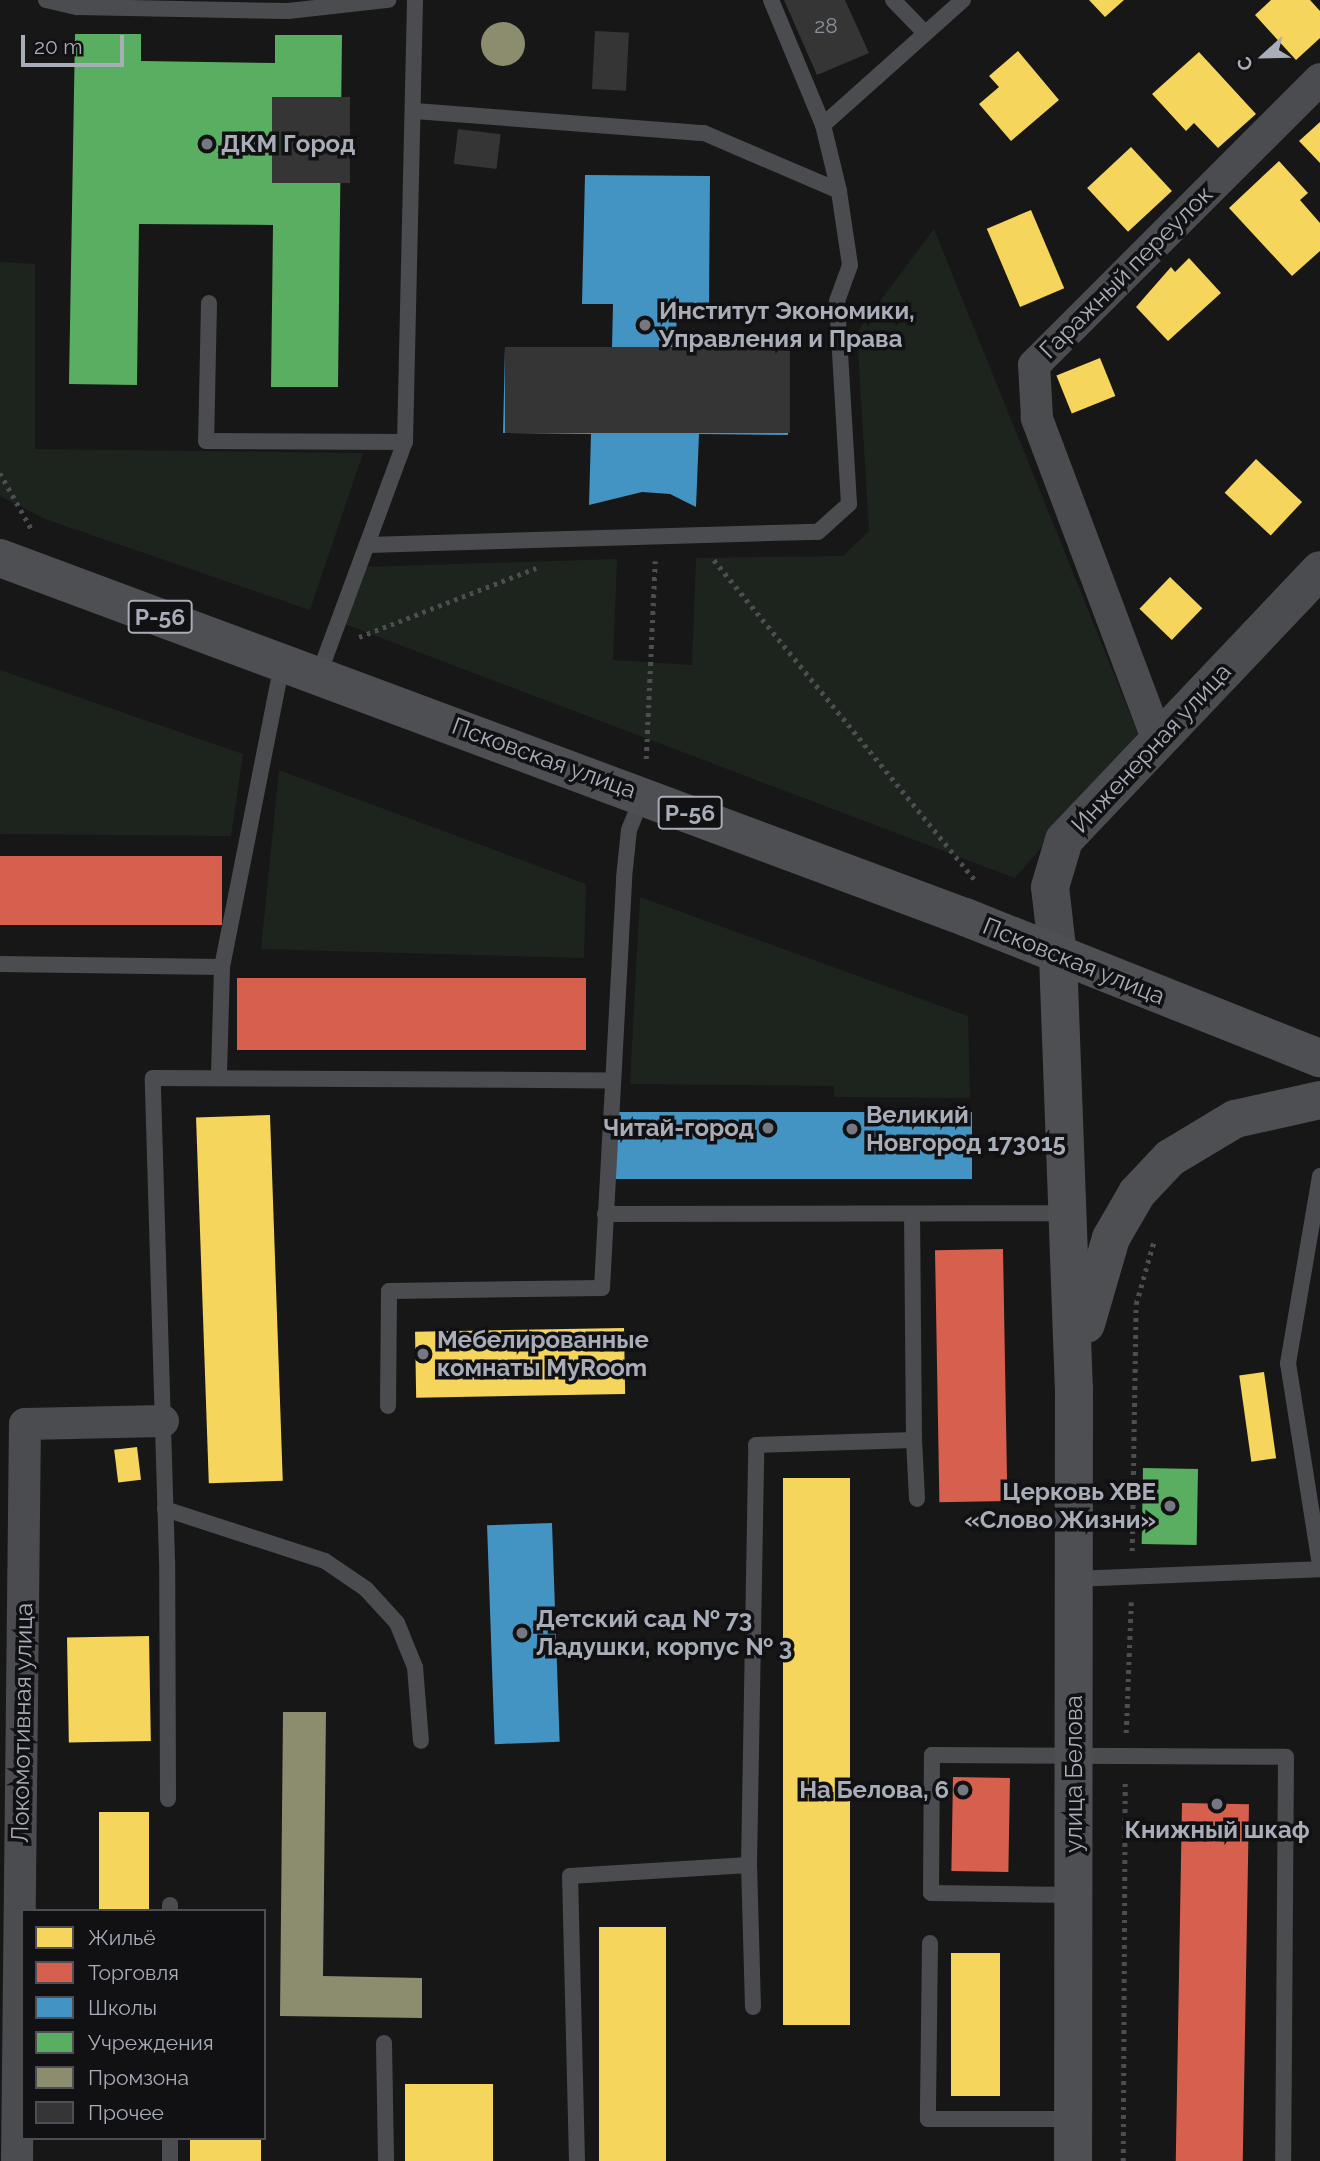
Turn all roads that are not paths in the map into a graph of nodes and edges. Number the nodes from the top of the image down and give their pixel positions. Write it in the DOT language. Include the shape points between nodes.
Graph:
graph roads {
  1 [pos="46,0"];
  2 [pos="388,0"];
  3 [pos="415,0"];
  4 [pos="771,0"];
  5 [pos="893,0"];
  6 [pos="963,0"];
  7 [pos="925,33"];
  8 [pos="1320,79"];
  9 [pos="415,111"];
  10 [pos="823,125"];
  11 [pos="839,191"];
  12 [pos="209,303"];
  13 [pos="405,442"];
  14 [pos="368,545"];
  15 [pos="0,558"];
  16 [pos="1320,570"];
  17 [pos="283,661"];
  18 [pos="319,674"];
  19 [pos="1157,738"];
  20 [pos="644,778"];
  21 [pos="1058,956"];
  22 [pos="0,964"];
  23 [pos="222,967"];
  24 [pos="1320,1058"];
  25 [pos="219,1075"];
  26 [pos="611,1080"];
  27 [pos="1320,1100"];
  28 [pos="1320,1176"];
  29 [pos="1071,1213"];
  30 [pos="605,1214"];
  31 [pos="912,1214"];
  32 [pos="1074,1388"];
  33 [pos="388,1406"];
  34 [pos="163,1421"];
  35 [pos="12,1424"];
  36 [pos="914,1440"];
  37 [pos="916,1499"];
  38 [pos="165,1509"];
  39 [pos="1320,1566"];
  40 [pos="1074,1579"];
  41 [pos="421,1741"];
  42 [pos="1074,1756"];
  43 [pos="168,1799"];
  44 [pos="749,1865"];
  45 [pos="1074,1895"];
  46 [pos="930,1943"];
  47 [pos="753,2007"];
  48 [pos="384,2043"];
  49 [pos="1073,2119"];
  50 [pos="170,2140"];
  51 [pos="12,2154"];
  52 [pos="170,2161"];
  53 [pos="386,2161"];
  54 [pos="577,2161"];
  55 [pos="1073,2161"];
  56 [pos="1283,2161"];
  1 -- 2 [label="lane" via="77,7 288,11"];
  3 -- 9 [label="lane"];
  4 -- 10 [label="lane"];
  5 -- 7 [label="lane"];
  6 -- 7 [label="lane"];
  7 -- 10 [label="lane"];
  8 -- 19 [label="street, Гаражный переулок" via="1034,365 1037,418"];
  9 -- 11 [label="lane" via="704,133"];
  9 -- 13 [label="lane"];
  10 -- 11 [label="lane"];
  11 -- 14 [label="lane" via="850,265 837,301 849,505 818,532"];
  12 -- 13 [label="lane" via="206,441"];
  13 -- 14 [label="lane"];
  14 -- 18 [label="lane"];
  15 -- 17 [label="main road, Псковская улица / Р-56"];
  16 -- 19 [label="street, Инженерная улица"];
  17 -- 18 [label="main road, Псковская улица / Р-56"];
  17 -- 23 [label="lane"];
  18 -- 20 [label="main road, Псковская улица / Р-56"];
  19 -- 21 [label="street, Инженерная улица" via="1083,816 1056,857 1050,887"];
  20 -- 21 [label="main road, Псковская улица / Р-56"];
  20 -- 26 [label="lane" via="629,830"];
  21 -- 24 [label="main road, Псковская улица / Р-56"];
  21 -- 29 [label="main road, улица Белова"];
  22 -- 23 [label="lane"];
  23 -- 25 [label="lane"];
  25 -- 26 [label="lane"];
  25 -- 34 [label="lane" via="153,1077"];
  26 -- 30 [label="lane"];
  27 -- 32 [label="main road, улица Белова" via="1259,1112 1209,1132 1170,1158 1137,1193 1111,1238 1091,1300"];
  28 -- 39 [label="lane" via="1288,1363"];
  29 -- 31 [label="lane"];
  29 -- 32 [label="main road, улица Белова"];
  30 -- 31 [label="lane"];
  30 -- 33 [label="lane" via="602,1288 388,1291"];
  31 -- 36 [label="lane"];
  32 -- 40 [label="main road, улица Белова"];
  34 -- 35 [label="street, Локомотивная улица"];
  34 -- 38 [label="lane"];
  35 -- 51 [label="street, Локомотивная улица"];
  36 -- 37 [label="lane"];
  36 -- 44 [label="lane" via="755,1445"];
  38 -- 41 [label="lane" via="326,1561 366,1589 397,1623 415,1668"];
  38 -- 43 [label="lane"];
  39 -- 40 [label="lane"];
  40 -- 42 [label="main road, улица Белова"];
  42 -- 45 [label="main road, улица Белова"];
  42 -- 45 [label="lane" via="932,1755 932,1893"];
  42 -- 56 [label="lane" via="1286,1757"];
  44 -- 47 [label="lane"];
  44 -- 54 [label="lane" via="570,1876"];
  45 -- 49 [label="main road, улица Белова"];
  46 -- 49 [label="lane" via="928,2119"];
  48 -- 53 [label="lane"];
  49 -- 55 [label="main road, улица Белова"];
  50 -- 52 [label="lane"];
}
